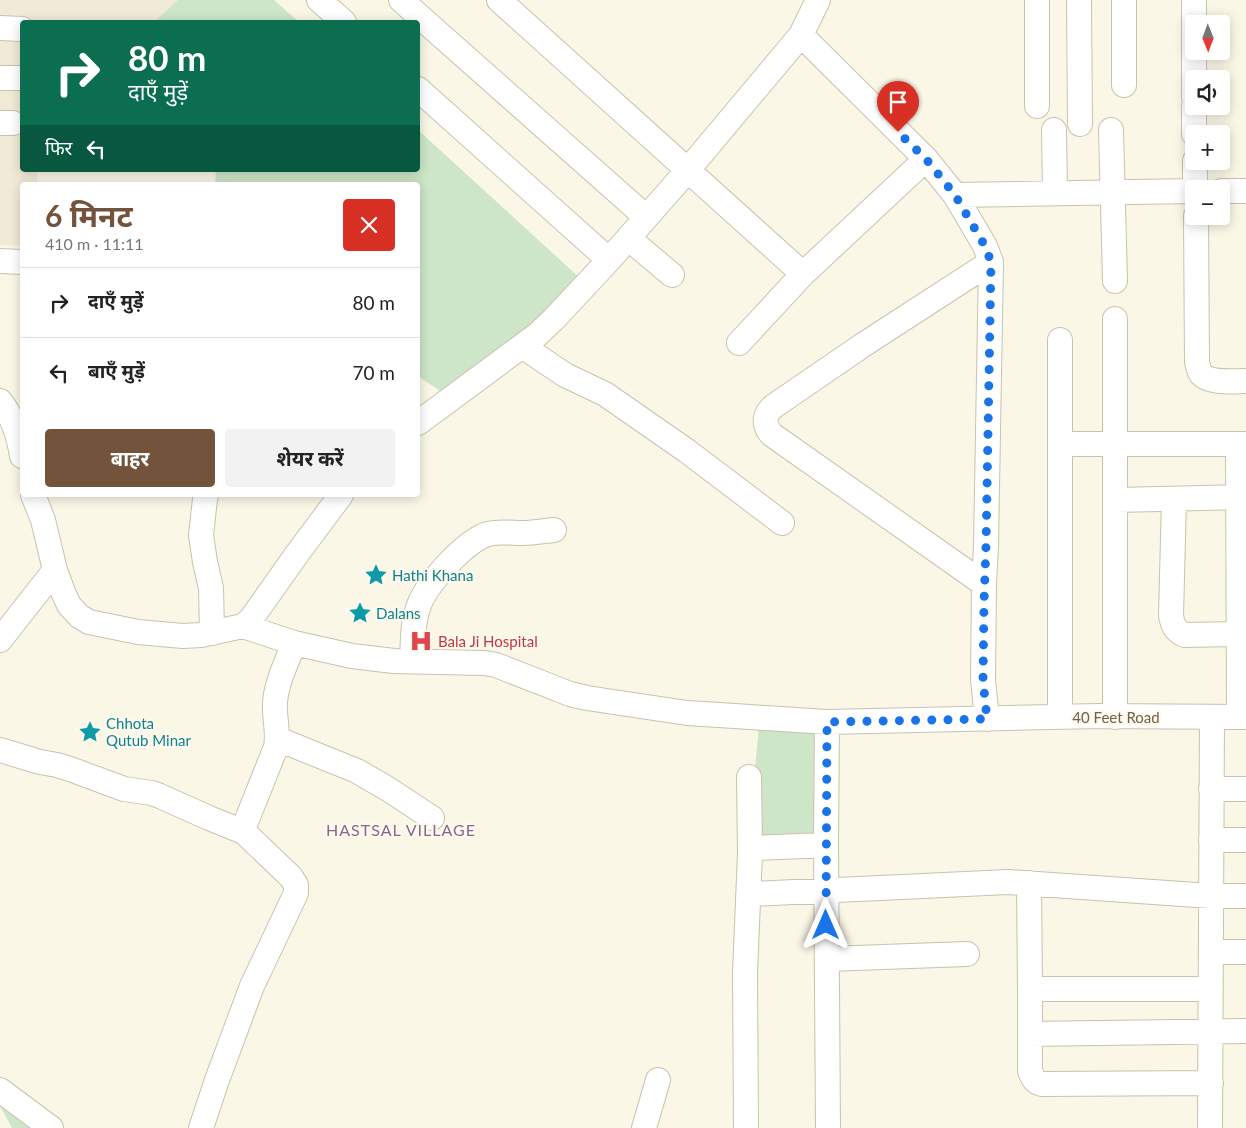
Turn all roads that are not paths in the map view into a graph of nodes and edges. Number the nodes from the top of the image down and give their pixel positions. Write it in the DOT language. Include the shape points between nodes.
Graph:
graph roads {
  1 [pos="319,0"];
  2 [pos="401,0"];
  3 [pos="499,0"];
  4 [pos="818,0"];
  5 [pos="1037,0"];
  6 [pos="1078,0"];
  7 [pos="1124,0"];
  8 [pos="1194,0"];
  9 [pos="342,20"];
  10 [pos="0,28"];
  11 [pos="20,28"];
  12 [pos="801,35"];
  13 [pos="1194,70"];
  14 [pos="0,78"];
  15 [pos="20,78"];
  16 [pos="1124,85"];
  17 [pos="420,91"];
  18 [pos="1037,106"];
  19 [pos="1080,124"];
  20 [pos="1054,130"];
  21 [pos="1111,130"];
  22 [pos="926,159"];
  23 [pos="688,171"];
  24 [pos="1185,190"];
  25 [pos="1230,191"];
  26 [pos="1246,191"];
  27 [pos="1055,193"];
  28 [pos="1112,193"];
  29 [pos="955,195"];
  30 [pos="646,218"];
  31 [pos="1196,225"];
  32 [pos="628,238"];
  33 [pos="609,260"];
  34 [pos="0,261"];
  35 [pos="20,262"];
  36 [pos="991,262"];
  37 [pos="803,274"];
  38 [pos="672,275"];
  39 [pos="1116,281"];
  40 [pos="1115,319"];
  41 [pos="1060,340"];
  42 [pos="739,343"];
  43 [pos="522,346"];
  44 [pos="1246,381"];
  45 [pos="0,401"];
  46 [pos="420,422"];
  47 [pos="12,425"];
  48 [pos="1115,443"];
  49 [pos="1060,444"];
  50 [pos="1242,444"];
  51 [pos="20,450"];
  52 [pos="34,497"];
  53 [pos="206,497"];
  54 [pos="340,497"];
  55 [pos="1242,497"];
  56 [pos="1174,499"];
  57 [pos="1116,500"];
  58 [pos="782,523"];
  59 [pos="554,530"];
  60 [pos="55,570"];
  61 [pos="984,584"];
  62 [pos="1242,604"];
  63 [pos="242,626"];
  64 [pos="212,633"];
  65 [pos="0,640"];
  66 [pos="1241,641"];
  67 [pos="294,643"];
  68 [pos="412,662"];
  69 [pos="1115,716"];
  70 [pos="1060,717"];
  71 [pos="1243,717"];
  72 [pos="1212,718"];
  73 [pos="987,719"];
  74 [pos="827,722"];
  75 [pos="278,739"];
  76 [pos="0,750"];
  77 [pos="749,777"];
  78 [pos="1211,789"];
  79 [pos="1246,789"];
  80 [pos="432,818"];
  81 [pos="246,833"];
  82 [pos="1211,840"];
  83 [pos="1246,840"];
  84 [pos="826,846"];
  85 [pos="750,851"];
  86 [pos="1028,883"];
  87 [pos="826,891"];
  88 [pos="749,894"];
  89 [pos="1211,896"];
  90 [pos="1246,896"];
  91 [pos="1211,952"];
  92 [pos="1246,952"];
  93 [pos="967,954"];
  94 [pos="827,959"];
  95 [pos="1030,989"];
  96 [pos="1211,989"];
  97 [pos="1246,1030"];
  98 [pos="1210,1032"];
  99 [pos="1030,1034"];
  100 [pos="658,1080"];
  101 [pos="1210,1083"];
  102 [pos="0,1090"];
  103 [pos="51,1128"];
  104 [pos="201,1128"];
  105 [pos="644,1128"];
  106 [pos="746,1128"];
  107 [pos="828,1128"];
  108 [pos="1210,1128"];
  1 -- 9 [label="street"];
  2 -- 30 [label="street"];
  3 -- 23 [label="street"];
  4 -- 12 [label="street"];
  5 -- 18 [label="street"];
  6 -- 19 [label="street"];
  7 -- 16 [label="street"];
  8 -- 13 [label="street"];
  10 -- 11 [label="street"];
  12 -- 22 [label="street"];
  12 -- 23 [label="street"];
  14 -- 15 [label="street"];
  17 -- 33 [label="street"];
  20 -- 27 [label="street"];
  21 -- 28 [label="street"];
  22 -- 29 [label="street"];
  22 -- 37 [label="street"];
  23 -- 30 [label="street"];
  23 -- 37 [label="street"];
  24 -- 28 [label="street"];
  25 -- 26 [label="street"];
  27 -- 28 [label="street"];
  27 -- 29 [label="street"];
  28 -- 39 [label="street"];
  29 -- 36 [label="street"];
  30 -- 32 [label="street"];
  31 -- 44 [label="street" via="1196,362 1207,379"];
  32 -- 33 [label="street"];
  32 -- 38 [label="street"];
  33 -- 43 [label="street" via="554,319"];
  34 -- 35 [label="street"];
  36 -- 61 [label="street"];
  36 -- 61 [label="street" via="774,406 765,423 771,434"];
  37 -- 42 [label="street"];
  40 -- 48 [label="street"];
  41 -- 49 [label="street"];
  43 -- 46 [label="street"];
  43 -- 58 [label="street" via="565,375 605,394 687,450"];
  45 -- 47 [label="street"];
  47 -- 51 [label="street"];
  48 -- 49 [label="street"];
  48 -- 50 [label="street"];
  48 -- 57 [label="street"];
  49 -- 70 [label="street"];
  50 -- 55 [label="street"];
  52 -- 60 [label="street"];
  53 -- 64 [label="street" via="202,535 211,588"];
  54 -- 63 [label="street" via="251,619"];
  55 -- 56 [label="street"];
  55 -- 62 [label="street"];
  56 -- 57 [label="street"];
  56 -- 66 [label="street" via="1173,626 1184,635"];
  57 -- 69 [label="street"];
  59 -- 68 [label="street" via="498,532 476,539 464,548 418,606"];
  60 -- 64 [label="street" via="69,605 90,622 166,635"];
  60 -- 65 [label="street"];
  61 -- 73 [label="street" via="983,680"];
  62 -- 66 [label="street"];
  63 -- 64 [label="street"];
  63 -- 67 [label="street, 40 Feet Road"];
  66 -- 71 [label="street"];
  67 -- 68 [label="street, 40 Feet Road" via="352,656"];
  67 -- 75 [label="street" via="276,694"];
  68 -- 74 [label="street, 40 Feet Road" via="496,665 570,694 687,713"];
  69 -- 70 [label="street, 40 Feet Road"];
  69 -- 72 [label="street, 40 Feet Road"];
  70 -- 73 [label="street, 40 Feet Road"];
  71 -- 72 [label="street, 40 Feet Road"];
  72 -- 78 [label="street"];
  73 -- 74 [label="street, 40 Feet Road"];
  74 -- 84 [label="street"];
  75 -- 80 [label="street" via="357,771"];
  75 -- 81 [label="street" via="245,823"];
  76 -- 81 [label="street" via="70,769 124,789 152,793"];
  77 -- 85 [label="street"];
  78 -- 79 [label="street"];
  78 -- 82 [label="street"];
  81 -- 104 [label="street" via="291,876 296,893 252,986"];
  82 -- 83 [label="street"];
  82 -- 89 [label="street"];
  84 -- 85 [label="street" via="753,848"];
  84 -- 87 [label="street"];
  85 -- 88 [label="street"];
  86 -- 87 [label="street"];
  86 -- 89 [label="street"];
  86 -- 95 [label="street"];
  87 -- 88 [label="street"];
  87 -- 94 [label="street"];
  88 -- 106 [label="street" via="745,973"];
  89 -- 90 [label="street"];
  89 -- 91 [label="street"];
  91 -- 92 [label="street"];
  91 -- 96 [label="street"];
  93 -- 94 [label="street"];
  94 -- 107 [label="street"];
  95 -- 96 [label="street"];
  95 -- 99 [label="street"];
  96 -- 98 [label="street"];
  97 -- 98 [label="street"];
  98 -- 99 [label="street"];
  98 -- 101 [label="street"];
  99 -- 101 [label="street" via="1030,1071 1037,1083"];
  100 -- 105 [label="street"];
  101 -- 108 [label="street"];
  102 -- 103 [label="street"];
}
